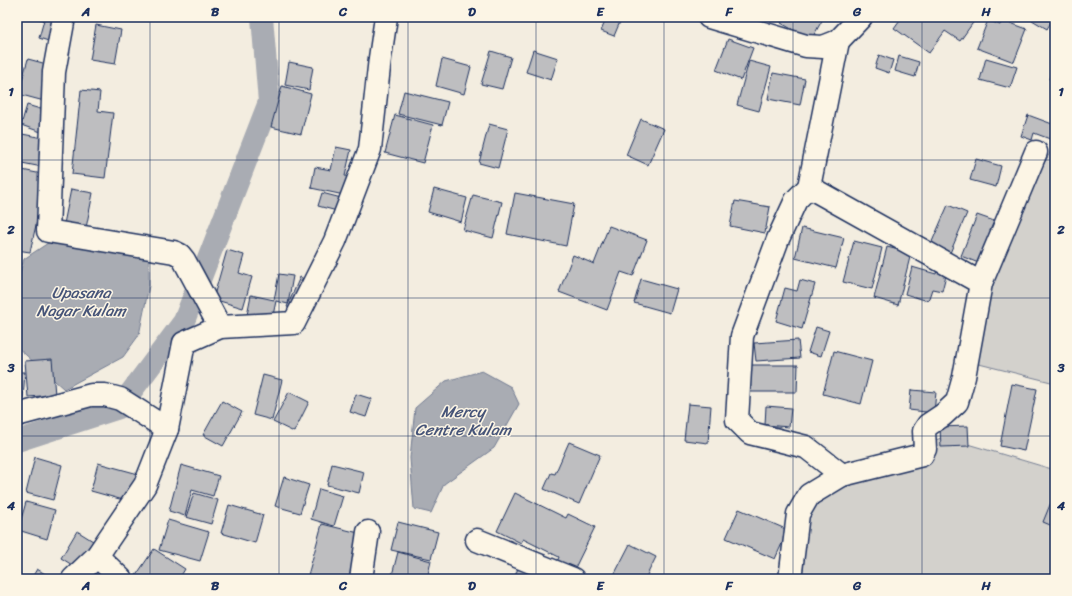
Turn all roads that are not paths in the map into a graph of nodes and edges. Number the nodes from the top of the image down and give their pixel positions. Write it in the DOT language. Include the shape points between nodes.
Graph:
graph roads {
  1 [pos="64,17"];
  2 [pos="386,17"];
  3 [pos="709,17"];
  4 [pos="861,17"];
  5 [pos="838,41"];
  6 [pos="1036,152"];
  7 [pos="809,187"];
  8 [pos="981,283"];
  9 [pos="220,327"];
  10 [pos="17,415"];
  11 [pos="167,429"];
  12 [pos="842,475"];
  13 [pos="368,532"];
  14 [pos="477,540"];
  15 [pos="97,556"];
  16 [pos="73,579"];
  17 [pos="121,579"];
  18 [pos="361,579"];
  19 [pos="573,579"];
  20 [pos="790,579"];
  1 -- 9 [label="street" via="54,72 48,231 180,255"];
  2 -- 9 [label="street" via="370,149 335,241 294,323"];
  3 -- 5 [label="street" via="806,46 824,47"];
  4 -- 5 [label="street"];
  5 -- 7 [label="street"];
  6 -- 8 [label="street"];
  7 -- 8 [label="street"];
  7 -- 12 [label="street" via="796,200 778,238 742,336 737,420 750,433 806,447"];
  8 -- 12 [label="street" via="964,378 957,402 924,431 925,449 922,455"];
  9 -- 11 [label="street" via="184,343"];
  10 -- 11 [label="street" via="92,395 105,394 120,399"];
  11 -- 15 [label="street" via="145,485"];
  12 -- 20 [label="street" via="809,495 798,514"];
  13 -- 18 [label="street"];
  14 -- 19 [label="street"];
  15 -- 16 [label="street"];
  15 -- 17 [label="street"];
}
